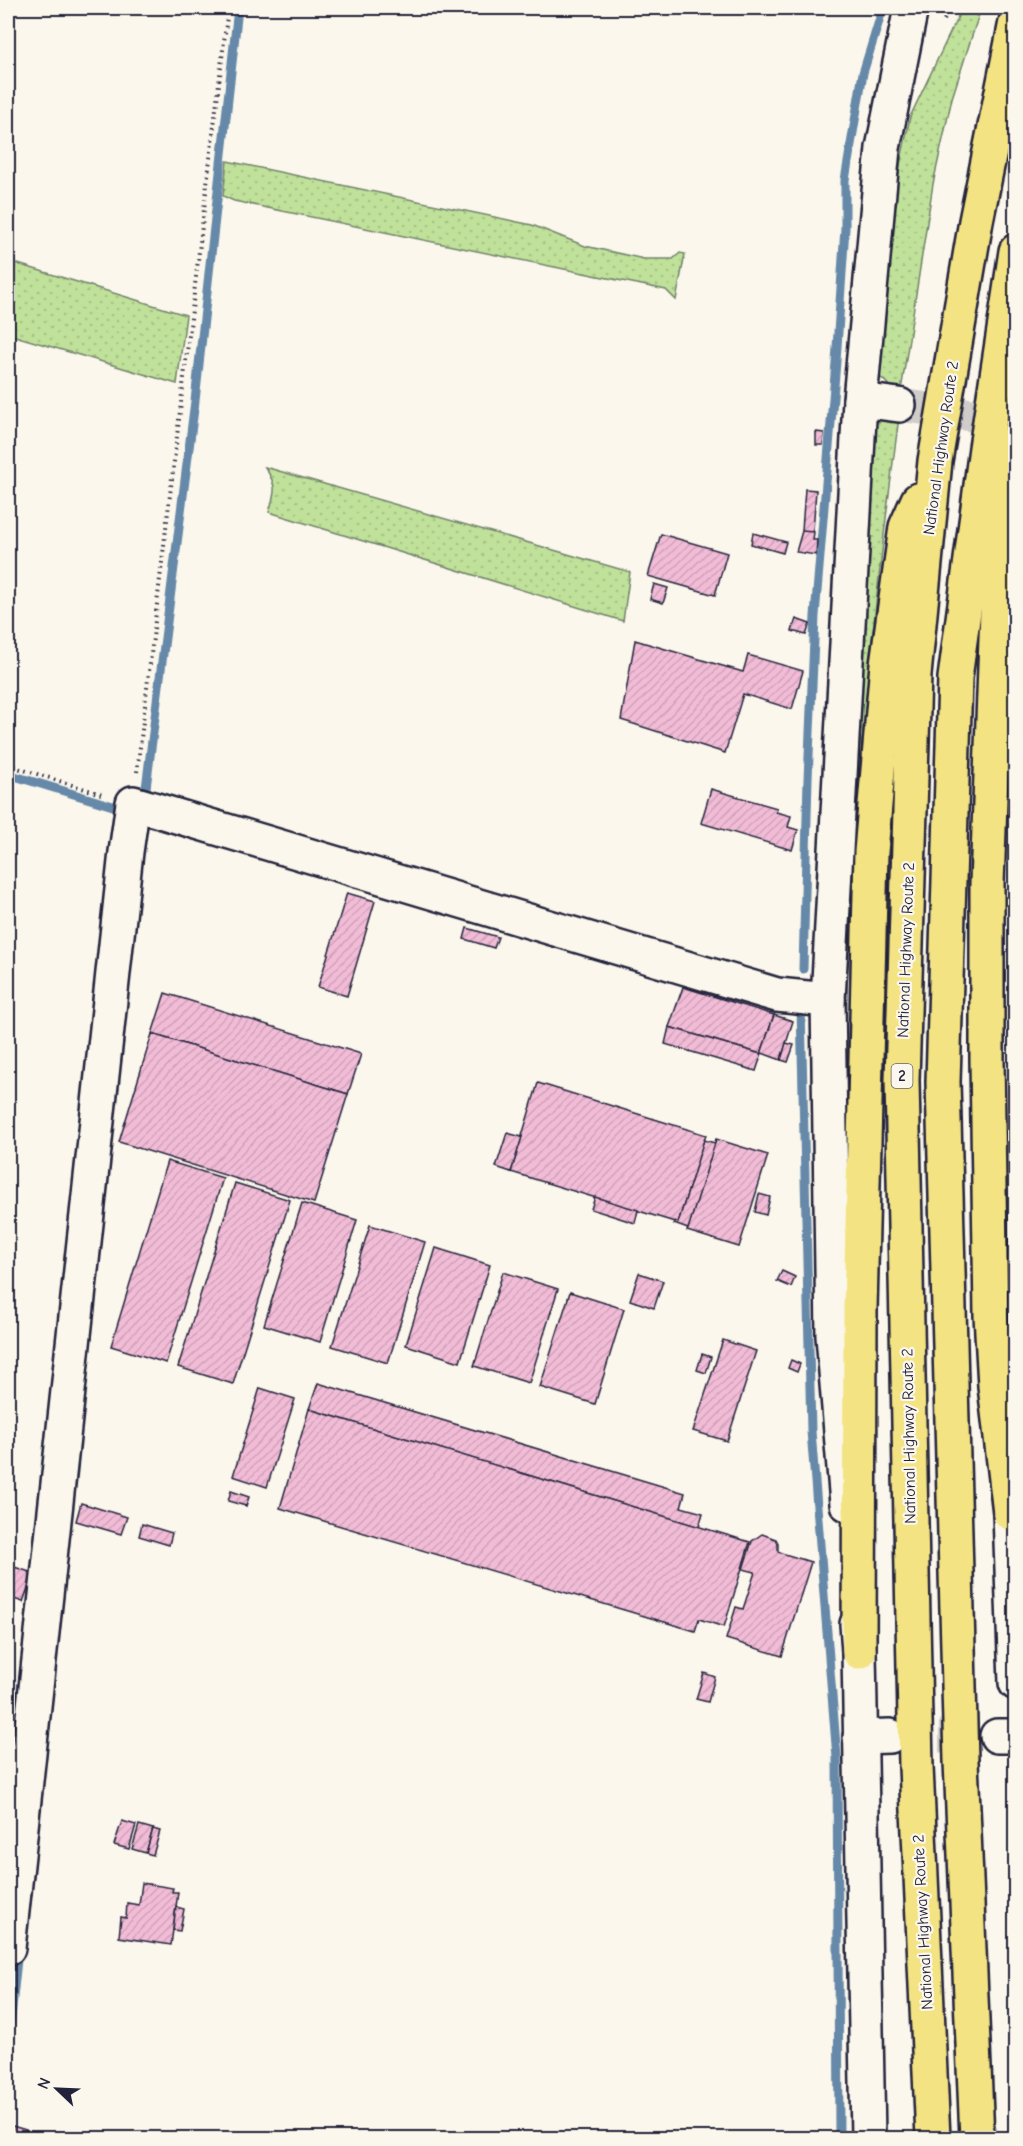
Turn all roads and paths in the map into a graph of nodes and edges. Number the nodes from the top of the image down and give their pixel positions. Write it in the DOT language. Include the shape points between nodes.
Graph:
graph roads {
  1 [pos="228,8"];
  2 [pos="911,8"];
  3 [pos="1016,22"];
  4 [pos="1016,251"];
  5 [pos="860,400"];
  6 [pos="899,405"];
  7 [pos="1016,442"];
  8 [pos="935,461"];
  9 [pos="8,765"];
  10 [pos="132,810"];
  11 [pos="828,1000"];
  12 [pos="1016,1468"];
  13 [pos="1010,1513"];
  14 [pos="859,1652"];
  15 [pos="1016,1683"];
  16 [pos="8,1948"];
  17 [pos="868,2139"];
  18 [pos="933,2139"];
  19 [pos="977,2139"];
  1 -- 10 [label="path"];
  2 -- 5 [label="street" via="883,148"];
  3 -- 8 [label="highway, National Highway Route 2 / 2" via="976,221"];
  4 -- 19 [label="highway" via="956,678 943,1082 961,1761"];
  5 -- 6 [label="street"];
  5 -- 11 [label="street"];
  7 -- 13 [label="highway" via="998,584 987,884 991,1315"];
  8 -- 14 [label="highway, 2" via="906,527 887,664 871,852 860,1310"];
  8 -- 18 [label="highway, National Highway Route 2 / 2" via="914,675 902,1080 916,1767"];
  9 -- 10 [label="path"];
  10 -- 11 [label="street" via="777,995"];
  10 -- 16 [label="street"];
  11 -- 14 [label="street" via="833,1336"];
  12 -- 13 [label="street"];
  13 -- 15 [label="street"];
  14 -- 17 [label="street" via="875,1736"];
}
